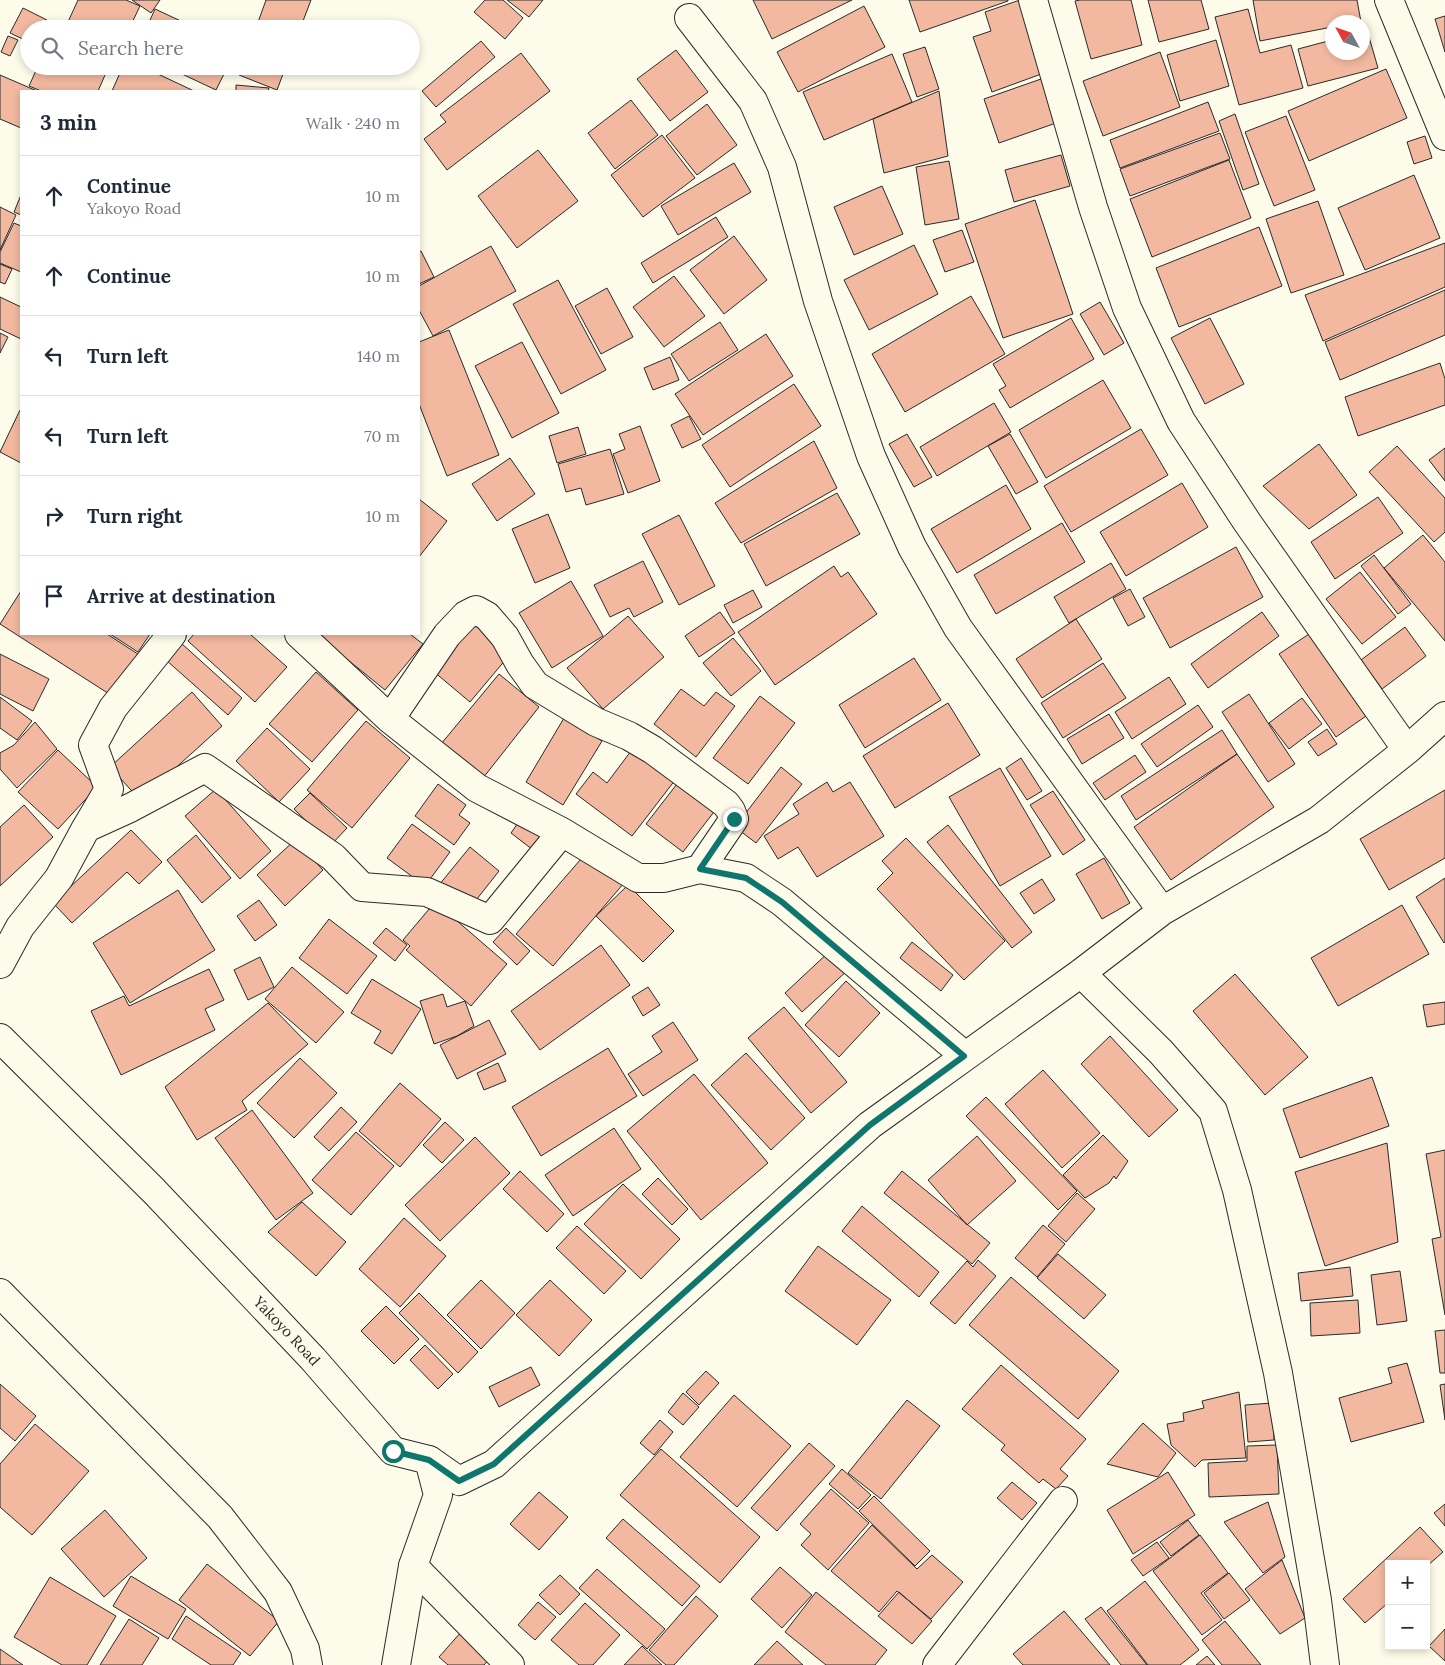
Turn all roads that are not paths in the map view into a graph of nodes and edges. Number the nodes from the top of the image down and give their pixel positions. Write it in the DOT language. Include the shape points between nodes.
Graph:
graph roads {
  1 [pos="1033,0"];
  2 [pos="1389,0"];
  3 [pos="689,18"];
  4 [pos="1445,136"];
  5 [pos="171,635"];
  6 [pos="300,635"];
  7 [pos="1445,716"];
  8 [pos="390,719"];
  9 [pos="1406,750"];
  10 [pos="86,828"];
  11 [pos="562,832"];
  12 [pos="700,869"];
  13 [pos="1162,910"];
  14 [pos="0,964"];
  15 [pos="1080,973"];
  16 [pos="0,1038"];
  17 [pos="964,1056"];
  18 [pos="0,1293"];
  19 [pos="429,1460"];
  20 [pos="1063,1501"];
  21 [pos="413,1566"];
  22 [pos="308,1665"];
  23 [pos="396,1665"];
  24 [pos="510,1665"];
  25 [pos="937,1665"];
  26 [pos="1325,1665"];
  1 -- 9 [label="street" via="1093,207 1127,308 1180,421"];
  2 -- 4 [label="street"];
  3 -- 13 [label="street" via="753,101 782,167 818,301 871,456 912,547 958,628"];
  5 -- 10 [label="street" via="113,708 93,745 109,789"];
  6 -- 8 [label="street"];
  7 -- 9 [label="street"];
  8 -- 11 [label="street" via="477,788"];
  8 -- 12 [label="street" via="447,635 466,615 476,610 487,616 505,637 535,685 596,722 653,750 726,804 734,819"];
  9 -- 13 [label="street" via="1319,820"];
  10 -- 11 [label="street" via="205,768 333,857 362,887 427,892 490,920"];
  10 -- 14 [label="street" via="59,878 20,927"];
  11 -- 12 [label="street" via="638,878 664,878"];
  12 -- 17 [label="street" via="746,878 782,902"];
  13 -- 15 [label="street"];
  15 -- 17 [label="street"];
  15 -- 26 [label="street" via="1161,1052 1213,1111 1237,1190 1278,1373"];
  16 -- 19 [label="street, Yakoyo Road" via="154,1191 313,1359 393,1451"];
  17 -- 19 [label="street" via="870,1125 494,1464 459,1481"];
  18 -- 22 [label="street" via="220,1517 278,1592 305,1649"];
  19 -- 21 [label="street" via="438,1495"];
  20 -- 25 [label="street"];
  21 -- 23 [label="street"];
  21 -- 24 [label="street"];
}
